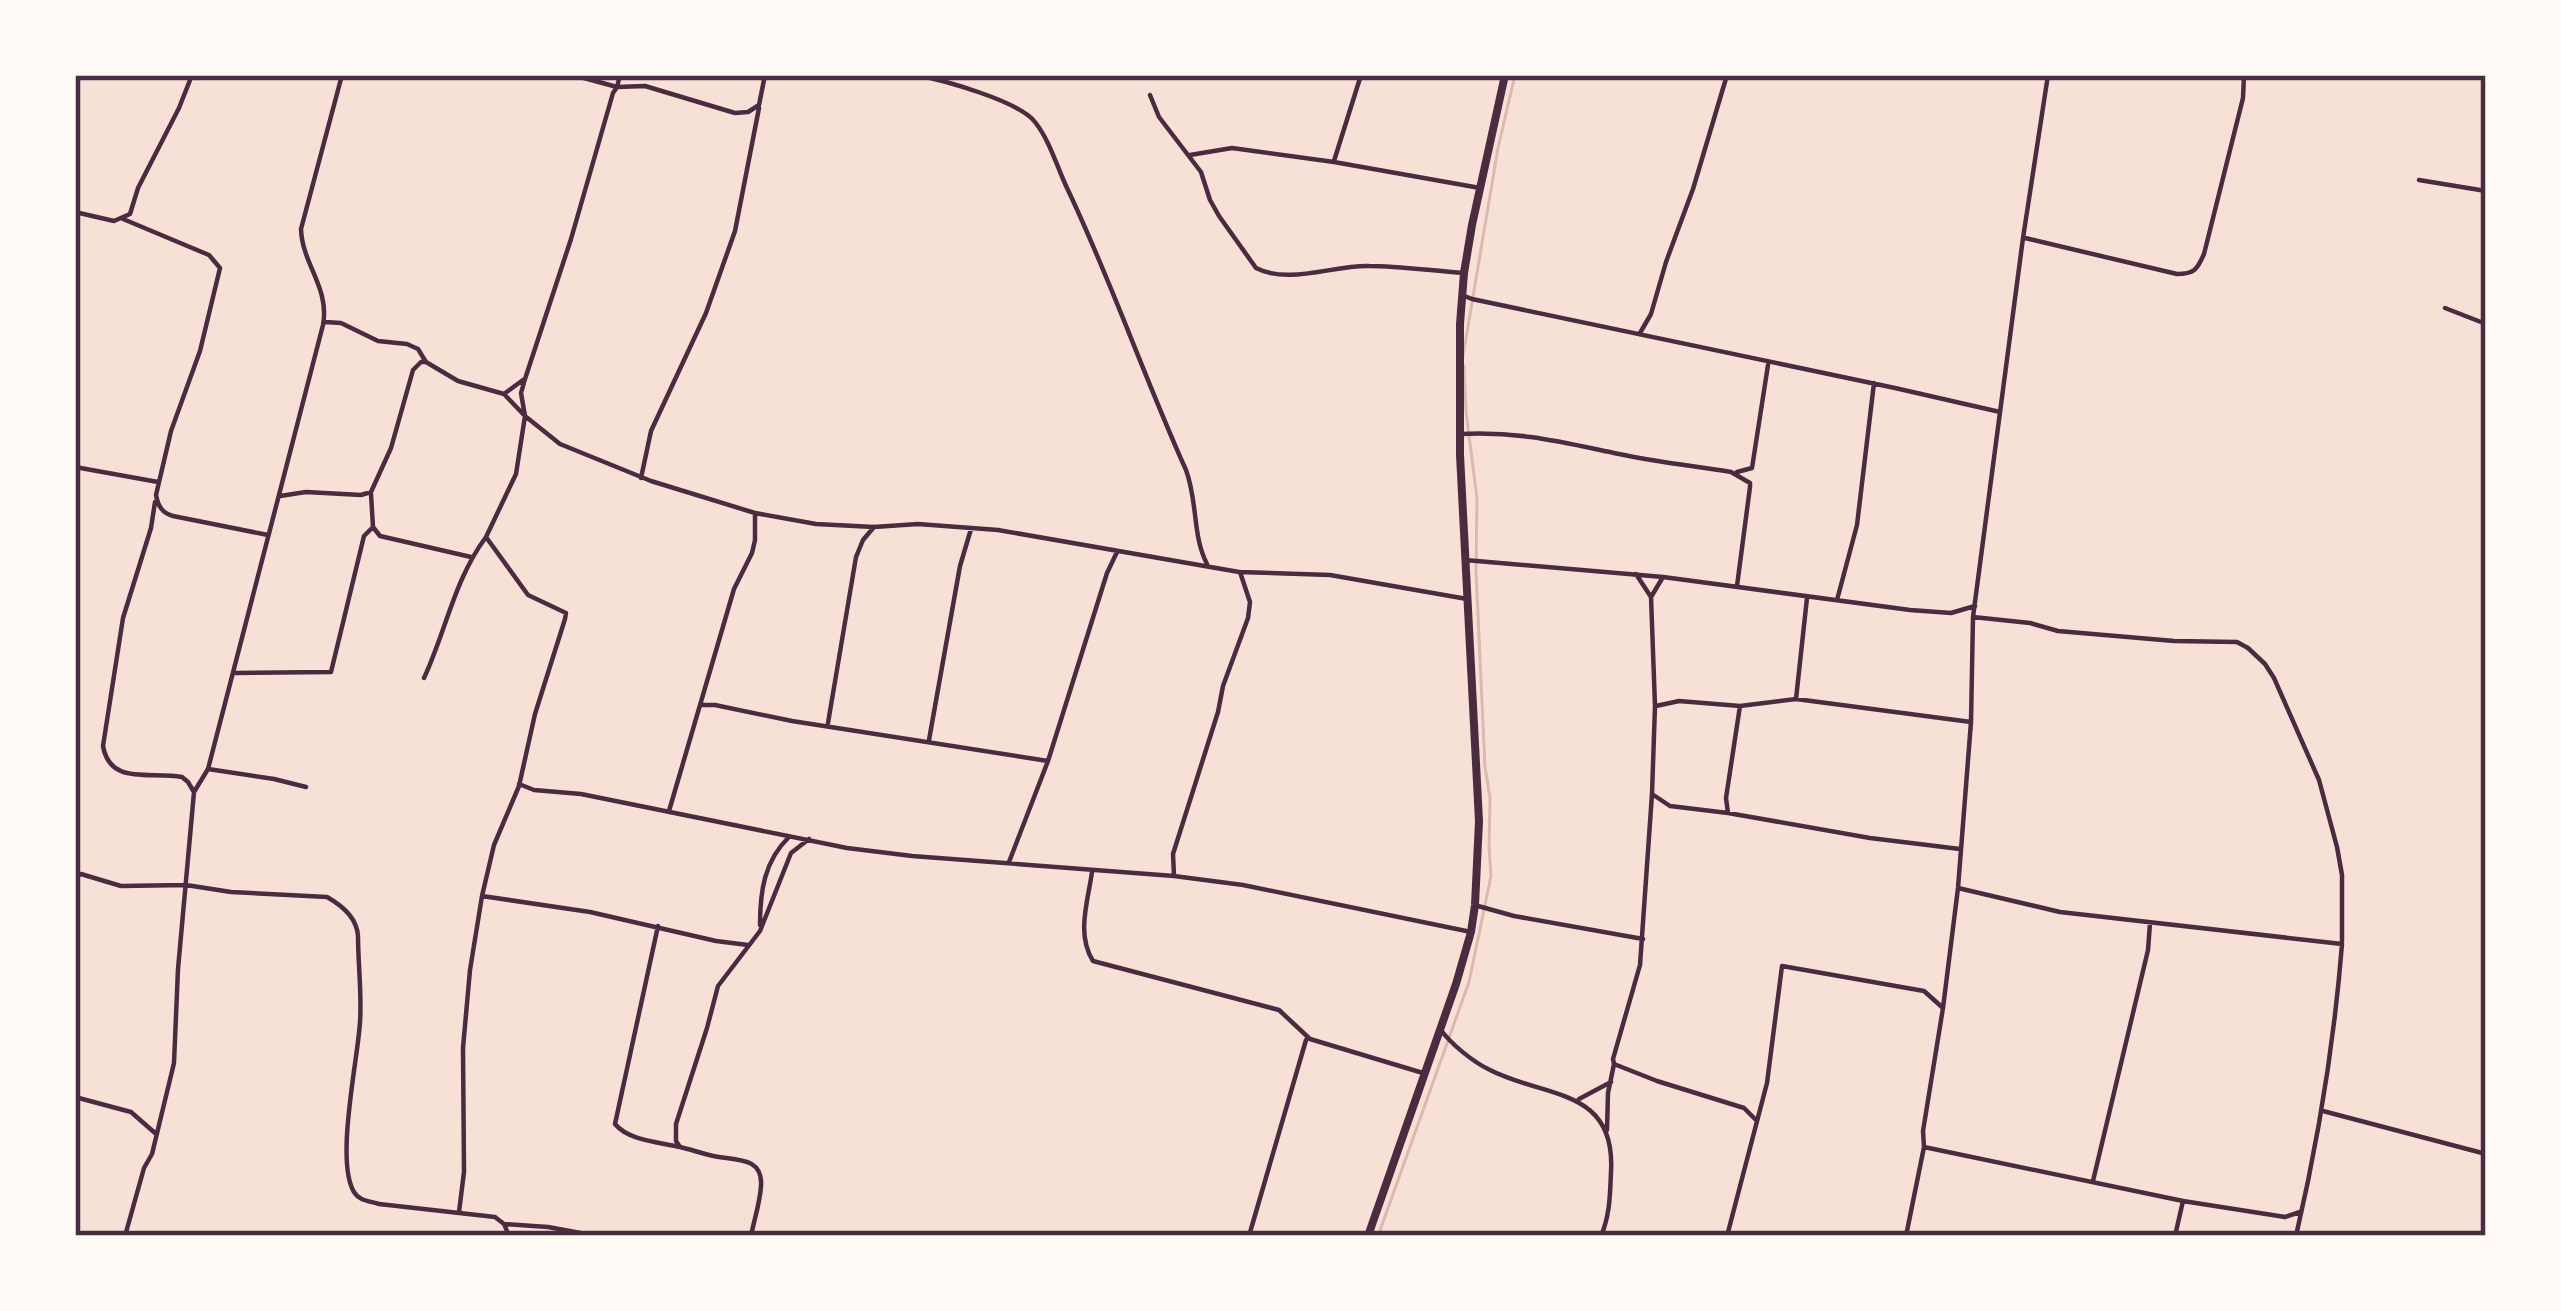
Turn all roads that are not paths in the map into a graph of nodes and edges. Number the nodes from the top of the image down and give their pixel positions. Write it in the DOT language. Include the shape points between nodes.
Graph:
graph roads {
  1 [pos="192,75"];
  2 [pos="342,75"];
  3 [pos="573,75"];
  4 [pos="620,75"];
  5 [pos="765,75"];
  6 [pos="916,75"];
  7 [pos="1360,75"];
  8 [pos="1505,75"];
  9 [pos="1727,75"];
  10 [pos="2048,75"];
  11 [pos="2244,75"];
  12 [pos="617,87"];
  13 [pos="1150,95"];
  14 [pos="759,105"];
  15 [pos="1190,155"];
  16 [pos="1334,162"];
  17 [pos="2419,180"];
  18 [pos="1480,188"];
  19 [pos="2486,191"];
  20 [pos="75,212"];
  21 [pos="123,220"];
  22 [pos="2024,238"];
  23 [pos="1464,273"];
  24 [pos="1462,295"];
  25 [pos="2445,308"];
  26 [pos="323,323"];
  27 [pos="2486,325"];
  28 [pos="1640,333"];
  29 [pos="426,362"];
  30 [pos="1769,362"];
  31 [pos="525,379"];
  32 [pos="1874,383"];
  33 [pos="504,394"];
  34 [pos="2000,412"];
  35 [pos="525,416"];
  36 [pos="1460,434"];
  37 [pos="75,467"];
  38 [pos="1752,468"];
  39 [pos="1731,472"];
  40 [pos="641,478"];
  41 [pos="158,482"];
  42 [pos="1750,483"];
  43 [pos="371,492"];
  44 [pos="156,495"];
  45 [pos="280,496"];
  46 [pos="755,513"];
  47 [pos="168,515"];
  48 [pos="373,526"];
  49 [pos="874,526"];
  50 [pos="151,528"];
  51 [pos="971,528"];
  52 [pos="268,535"];
  53 [pos="486,537"];
  54 [pos="1117,552"];
  55 [pos="471,557"];
  56 [pos="1465,560"];
  57 [pos="1208,567"];
  58 [pos="1239,572"];
  59 [pos="1636,574"];
  60 [pos="1663,577"];
  61 [pos="1737,586"];
  62 [pos="1807,596"];
  63 [pos="1651,597"];
  64 [pos="1467,599"];
  65 [pos="1837,600"];
  66 [pos="1975,606"];
  67 [pos="1973,617"];
  68 [pos="235,673"];
  69 [pos="424,678"];
  70 [pos="1796,700"];
  71 [pos="702,705"];
  72 [pos="1654,706"];
  73 [pos="1740,706"];
  74 [pos="1971,722"];
  75 [pos="827,725"];
  76 [pos="928,740"];
  77 [pos="1048,761"];
  78 [pos="208,769"];
  79 [pos="519,784"];
  80 [pos="306,787"];
  81 [pos="194,792"];
  82 [pos="1652,794"];
  83 [pos="668,813"];
  84 [pos="1728,813"];
  85 [pos="791,836"];
  86 [pos="809,839"];
  87 [pos="1960,848"];
  88 [pos="1009,862"];
  89 [pos="1093,870"];
  90 [pos="1174,876"];
  91 [pos="75,877"];
  92 [pos="186,885"];
  93 [pos="1958,888"];
  94 [pos="482,896"];
  95 [pos="1475,905"];
  96 [pos="2150,923"];
  97 [pos="658,926"];
  98 [pos="760,931"];
  99 [pos="1471,932"];
  100 [pos="1642,939"];
  101 [pos="2342,944"];
  102 [pos="750,945"];
  103 [pos="1942,1008"];
  104 [pos="1440,1029"];
  105 [pos="1306,1040"];
  106 [pos="1614,1064"];
  107 [pos="1423,1073"];
  108 [pos="1611,1082"];
  109 [pos="75,1097"];
  110 [pos="1576,1100"];
  111 [pos="2323,1111"];
  112 [pos="142,1119"];
  113 [pos="160,1119"];
  114 [pos="1757,1121"];
  115 [pos="1607,1132"];
  116 [pos="156,1135"];
  117 [pos="680,1147"];
  118 [pos="1924,1147"];
  119 [pos="2486,1154"];
  120 [pos="2093,1181"];
  121 [pos="2183,1201"];
  122 [pos="459,1212"];
  123 [pos="2301,1212"];
  124 [pos="2284,1217"];
  125 [pos="504,1224"];
  126 [pos="2296,1232"];
  127 [pos="125,1236"];
  128 [pos="509,1236"];
  129 [pos="598,1236"];
  130 [pos="751,1236"];
  131 [pos="1249,1236"];
  132 [pos="1368,1236"];
  133 [pos="1601,1236"];
  134 [pos="1727,1236"];
  135 [pos="1906,1236"];
  136 [pos="2175,1236"];
  1 -- 21 [label="street"];
  2 -- 26 [label="street" via="301,229 324,298"];
  3 -- 12 [label="street"];
  4 -- 12 [label="street"];
  5 -- 14 [label="street"];
  6 -- 57 [label="street" via="1034,119 1186,470"];
  7 -- 16 [label="street"];
  8 -- 18 [label="main road"];
  9 -- 28 [label="street"];
  10 -- 22 [label="street"];
  11 -- 22 [label="street" via="2204,254 2192,274"];
  12 -- 14 [label="street" via="646,86 735,113"];
  12 -- 31 [label="street"];
  13 -- 15 [label="street"];
  14 -- 40 [label="street" via="735,231 651,431"];
  15 -- 16 [label="street" via="1232,148"];
  15 -- 23 [label="street" via="1219,216 1263,272 1365,266"];
  16 -- 18 [label="street"];
  17 -- 19 [label="street"];
  18 -- 23 [label="main road"];
  20 -- 21 [label="street"];
  21 -- 41 [label="street" via="209,255 220,268"];
  22 -- 34 [label="street"];
  23 -- 24 [label="main road"];
  24 -- 28 [label="street"];
  24 -- 36 [label="main road"];
  25 -- 27 [label="street"];
  26 -- 29 [label="street" via="407,344"];
  26 -- 45 [label="street"];
  28 -- 30 [label="street"];
  29 -- 33 [label="street"];
  29 -- 43 [label="street" via="413,370"];
  30 -- 32 [label="street"];
  30 -- 38 [label="street"];
  31 -- 33 [label="street"];
  31 -- 35 [label="street"];
  32 -- 34 [label="street"];
  32 -- 65 [label="street" via="1857,525"];
  33 -- 35 [label="street"];
  34 -- 66 [label="street"];
  35 -- 40 [label="street" via="560,443"];
  35 -- 53 [label="street" via="512,484"];
  36 -- 39 [label="street" via="1512,433"];
  36 -- 56 [label="main road"];
  37 -- 41 [label="street"];
  38 -- 39 [label="street"];
  38 -- 42 [label="street"];
  39 -- 42 [label="street"];
  40 -- 46 [label="street"];
  41 -- 44 [label="street"];
  42 -- 61 [label="street"];
  43 -- 45 [label="street"];
  43 -- 48 [label="street"];
  44 -- 47 [label="street"];
  44 -- 50 [label="street"];
  45 -- 52 [label="street"];
  46 -- 49 [label="street"];
  46 -- 71 [label="street" via="752,554 734,589"];
  47 -- 50 [label="street"];
  47 -- 52 [label="street"];
  48 -- 55 [label="street" via="386,538"];
  48 -- 68 [label="street" via="332,672"];
  49 -- 51 [label="street"];
  49 -- 75 [label="street" via="856,557"];
  50 -- 81 [label="street" via="122,618 106,761 118,772 182,777"];
  51 -- 54 [label="street"];
  51 -- 76 [label="street"];
  52 -- 68 [label="street"];
  53 -- 55 [label="street"];
  53 -- 79 [label="street" via="528,595 566,613"];
  54 -- 57 [label="street"];
  54 -- 77 [label="street"];
  55 -- 69 [label="street"];
  56 -- 59 [label="street"];
  56 -- 64 [label="main road"];
  57 -- 58 [label="street"];
  58 -- 64 [label="street" via="1330,574"];
  58 -- 90 [label="street" via="1248,618 1173,854"];
  59 -- 60 [label="street"];
  59 -- 63 [label="street"];
  60 -- 61 [label="street"];
  60 -- 63 [label="street"];
  61 -- 62 [label="street"];
  62 -- 65 [label="street"];
  62 -- 70 [label="street"];
  63 -- 72 [label="street"];
  64 -- 95 [label="main road" via="1479,821"];
  65 -- 66 [label="street" via="1951,613"];
  66 -- 67 [label="street"];
  67 -- 74 [label="street"];
  67 -- 101 [label="street" via="2248,648 2274,678 2319,780 2340,863"];
  68 -- 78 [label="street"];
  70 -- 73 [label="street"];
  70 -- 74 [label="street"];
  71 -- 75 [label="street"];
  71 -- 83 [label="street"];
  72 -- 73 [label="street"];
  72 -- 82 [label="street"];
  73 -- 84 [label="street"];
  74 -- 87 [label="street"];
  75 -- 76 [label="street"];
  76 -- 77 [label="street"];
  77 -- 88 [label="street"];
  78 -- 80 [label="street"];
  78 -- 81 [label="street"];
  79 -- 83 [label="street"];
  79 -- 94 [label="street"];
  81 -- 92 [label="street"];
  82 -- 84 [label="street" via="1670,806"];
  82 -- 100 [label="street"];
  83 -- 85 [label="street"];
  84 -- 87 [label="street"];
  85 -- 86 [label="street"];
  85 -- 98 [label="street" via="768,866"];
  86 -- 88 [label="street"];
  86 -- 98 [label="street" via="791,853"];
  87 -- 93 [label="street"];
  88 -- 89 [label="street"];
  89 -- 90 [label="street"];
  89 -- 107 [label="street" via="1083,933 1093,961 1279,1010 1310,1039"];
  90 -- 99 [label="street"];
  91 -- 92 [label="street"];
  92 -- 113 [label="street" via="174,1063"];
  92 -- 122 [label="street" via="327,897 357,924 361,1015 348,1123 353,1191 379,1204"];
  93 -- 96 [label="street"];
  93 -- 103 [label="street"];
  94 -- 97 [label="street"];
  94 -- 122 [label="street" via="463,1048"];
  95 -- 99 [label="main road"];
  95 -- 100 [label="street"];
  96 -- 101 [label="street"];
  96 -- 120 [label="street"];
  97 -- 102 [label="street"];
  97 -- 117 [label="street" via="615,1124"];
  98 -- 102 [label="street"];
  99 -- 104 [label="main road"];
  100 -- 106 [label="street"];
  101 -- 111 [label="street"];
  102 -- 117 [label="street" via="713,998 676,1124"];
  103 -- 114 [label="street" via="1924,991 1782,966"];
  103 -- 118 [label="street"];
  104 -- 107 [label="main road"];
  104 -- 110 [label="street" via="1488,1070"];
  105 -- 131 [label="street"];
  106 -- 108 [label="street"];
  106 -- 114 [label="street" via="1744,1108"];
  107 -- 132 [label="main road"];
  108 -- 110 [label="street"];
  108 -- 115 [label="street"];
  109 -- 112 [label="street"];
  110 -- 115 [label="street"];
  111 -- 119 [label="street"];
  111 -- 123 [label="street"];
  112 -- 113 [label="street"];
  112 -- 116 [label="street"];
  113 -- 116 [label="street"];
  114 -- 134 [label="street"];
  115 -- 133 [label="street" via="1609,1213"];
  116 -- 127 [label="street"];
  117 -- 130 [label="street" via="754,1164 762,1185"];
  118 -- 120 [label="street"];
  118 -- 135 [label="street"];
  120 -- 121 [label="street"];
  121 -- 124 [label="street"];
  121 -- 136 [label="street"];
  122 -- 125 [label="street"];
  123 -- 124 [label="street"];
  123 -- 126 [label="street"];
  124 -- 126 [label="street"];
  125 -- 128 [label="street"];
  125 -- 129 [label="street"];
}
